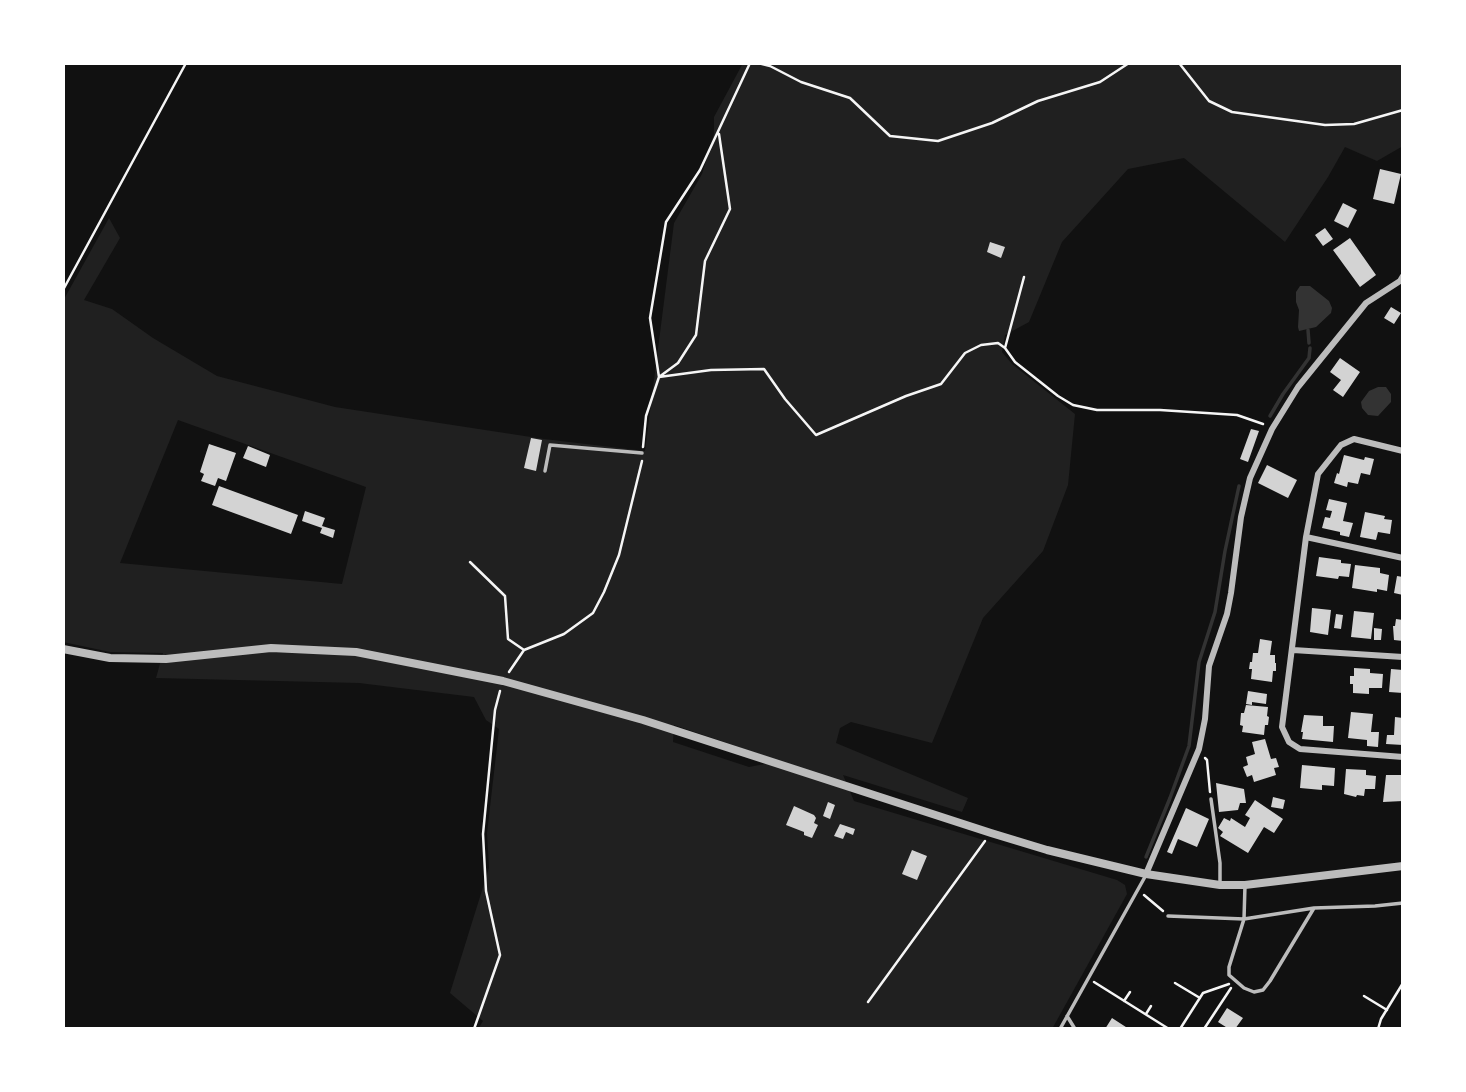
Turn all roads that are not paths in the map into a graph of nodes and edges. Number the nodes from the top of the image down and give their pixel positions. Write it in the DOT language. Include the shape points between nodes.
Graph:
graph roads {
  1 [pos="1403,276"];
  2 [pos="1403,451"];
  3 [pos="642,453"];
  4 [pos="545,471"];
  5 [pos="1306,537"];
  6 [pos="1403,558"];
  7 [pos="63,649"];
  8 [pos="1293,650"];
  9 [pos="1403,657"];
  10 [pos="1403,757"];
  11 [pos="1210,799"];
  12 [pos="1403,866"];
  13 [pos="1146,874"];
  14 [pos="1220,884"];
  15 [pos="1245,885"];
  16 [pos="1403,903"];
  17 [pos="1314,908"];
  18 [pos="1168,916"];
  19 [pos="1244,919"];
  20 [pos="1068,1016"];
  21 [pos="1060,1029"];
  22 [pos="1076,1029"];
  1 -- 13 [label="street" via="1366,303 1298,387 1250,478 1227,614 1209,666 1199,749"];
  2 -- 5 [label="street" via="1354,439 1341,445 1318,474"];
  3 -- 4 [label="lane" via="550,444"];
  5 -- 6 [label="street"];
  5 -- 8 [label="street"];
  7 -- 13 [label="street" via="110,658 166,659 271,648 356,652 503,681 642,720 1047,850"];
  8 -- 9 [label="street"];
  8 -- 10 [label="street" via="1282,727 1289,742 1300,749"];
  11 -- 14 [label="lane"];
  12 -- 15 [label="street"];
  13 -- 14 [label="street"];
  13 -- 20 [label="lane"];
  14 -- 15 [label="street"];
  15 -- 19 [label="lane"];
  16 -- 17 [label="lane"];
  17 -- 19 [label="lane"];
  17 -- 19 [label="lane" via="1270,981 1254,992 1229,975"];
  18 -- 19 [label="lane"];
  20 -- 21 [label="lane"];
  20 -- 22 [label="lane"];
}
